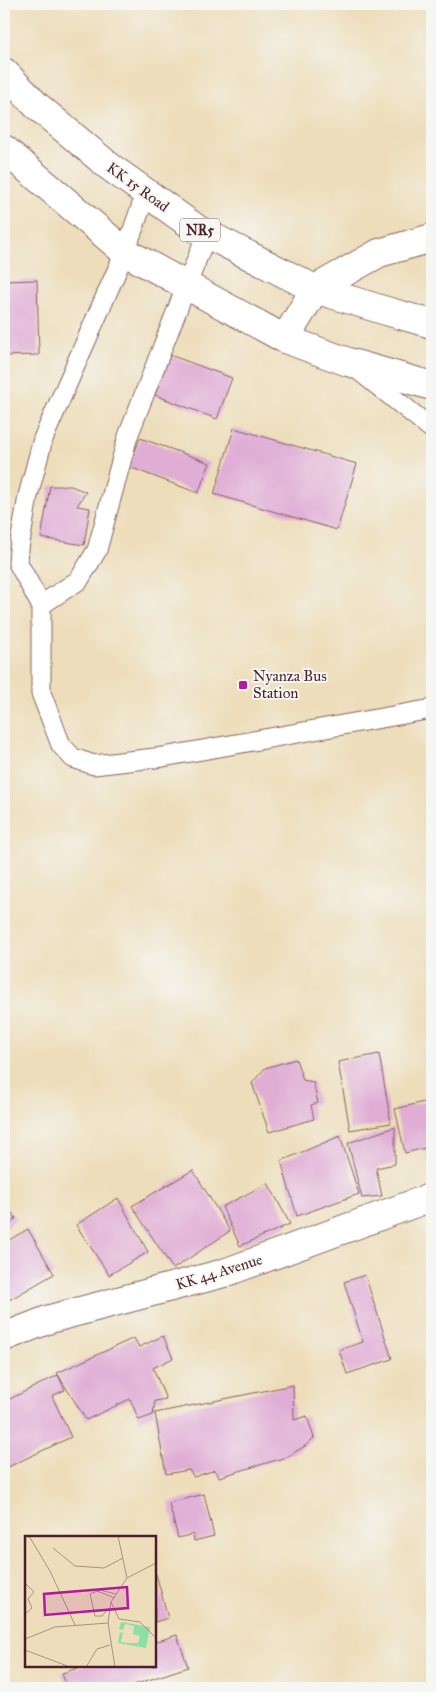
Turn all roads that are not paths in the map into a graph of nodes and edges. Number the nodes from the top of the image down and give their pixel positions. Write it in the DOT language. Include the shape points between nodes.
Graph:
graph roads {
  1 [pos="4,72"];
  2 [pos="4,149"];
  3 [pos="146,192"];
  4 [pos="207,233"];
  5 [pos="432,238"];
  6 [pos="125,252"];
  7 [pos="186,286"];
  8 [pos="315,289"];
  9 [pos="432,324"];
  10 [pos="285,339"];
  11 [pos="348,362"];
  12 [pos="432,386"];
  13 [pos="432,429"];
  14 [pos="41,606"];
  15 [pos="432,709"];
  16 [pos="432,1197"];
  17 [pos="4,1337"];
  1 -- 3 [label="main road, KK 15 Road / NR5" via="37,106 110,167"];
  2 -- 6 [label="main road"];
  3 -- 4 [label="main road, KK 15 Road / NR5"];
  3 -- 6 [label="lane"];
  4 -- 7 [label="lane"];
  4 -- 8 [label="main road, KK 15 Road / NR5"];
  5 -- 8 [label="main road" via="379,253"];
  6 -- 7 [label="main road"];
  6 -- 14 [label="lane" via="43,439 28,496 18,564"];
  7 -- 10 [label="main road"];
  7 -- 14 [label="lane" via="128,436 97,550 79,580"];
  8 -- 9 [label="main road, KK 15 Road / NR5"];
  8 -- 10 [label="main road"];
  10 -- 11 [label="main road"];
  11 -- 12 [label="main road"];
  11 -- 13 [label="lane"];
  14 -- 15 [label="lane" via="42,693 61,745 73,758 94,764 163,757"];
  16 -- 17 [label="main road, KK 44 Avenue" via="224,1273 50,1319"];
}
